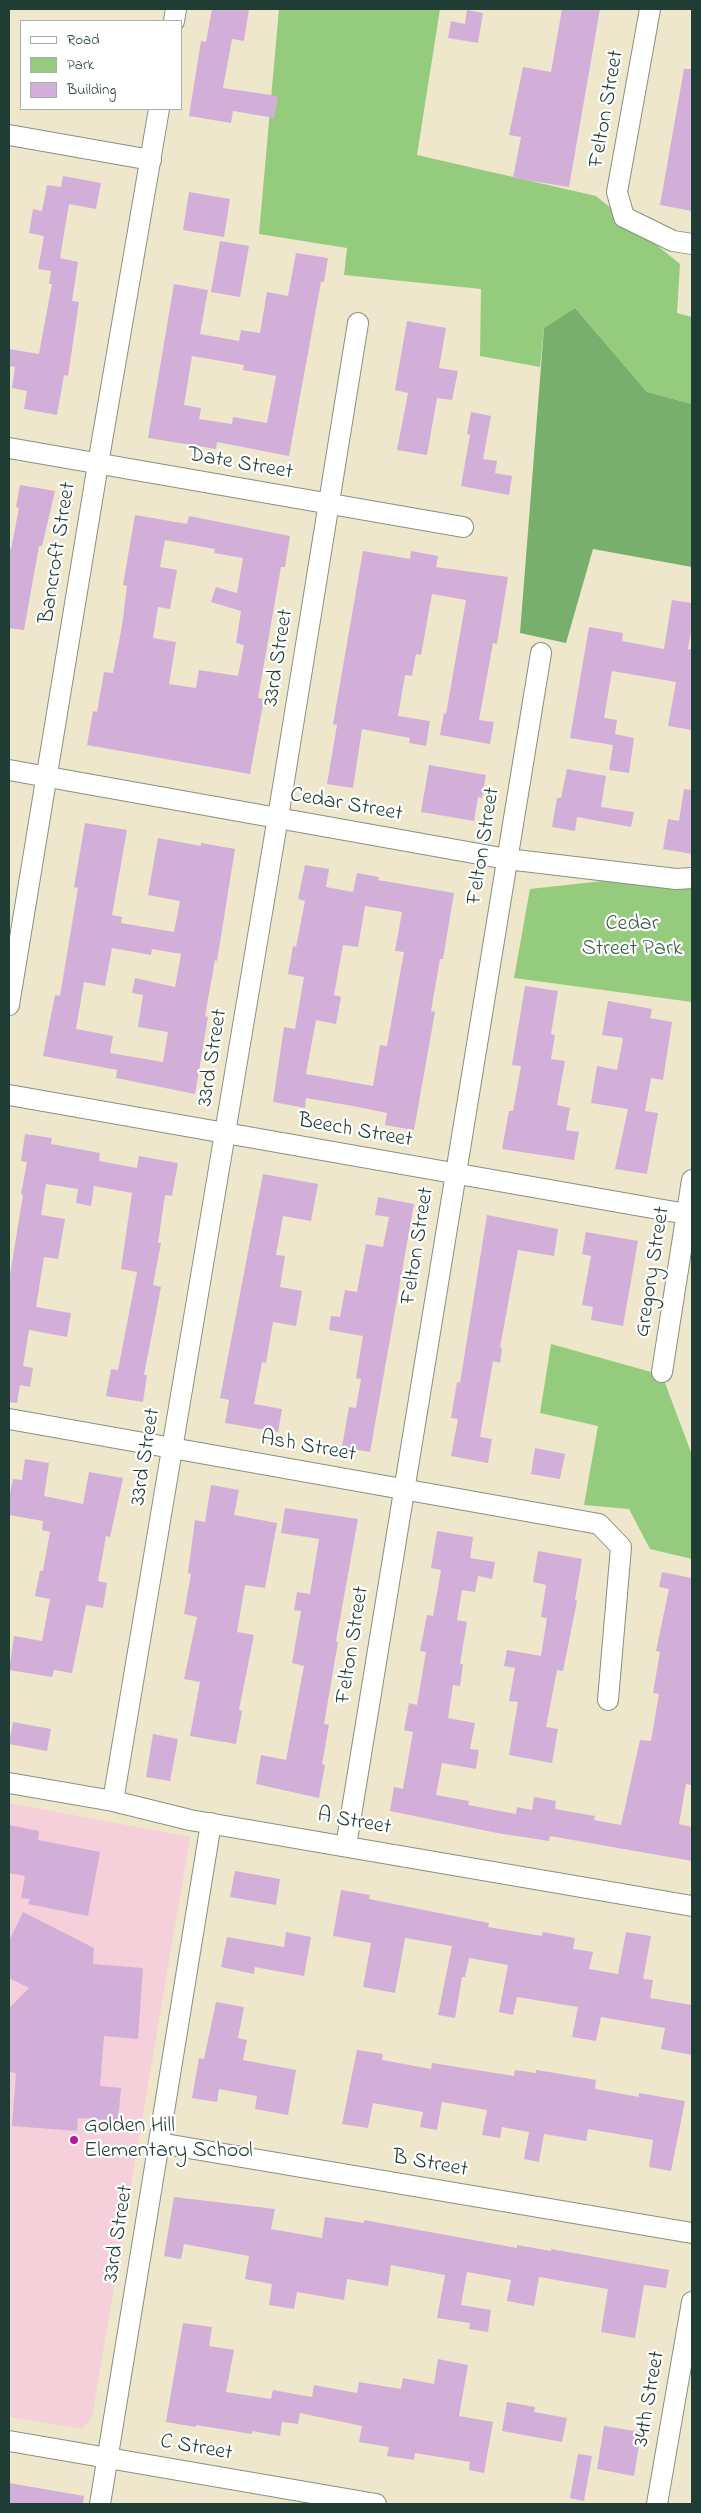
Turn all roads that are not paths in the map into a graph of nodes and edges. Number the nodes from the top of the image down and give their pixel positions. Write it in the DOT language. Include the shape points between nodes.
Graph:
graph roads {
  1 [pos="650,9"];
  2 [pos="159,110"];
  3 [pos="9,135"];
  4 [pos="151,160"];
  5 [pos="692,244"];
  6 [pos="358,322"];
  7 [pos="9,448"];
  8 [pos="98,464"];
  9 [pos="328,505"];
  10 [pos="463,527"];
  11 [pos="541,653"];
  12 [pos="9,770"];
  13 [pos="47,776"];
  14 [pos="278,818"];
  15 [pos="507,859"];
  16 [pos="684,879"];
  17 [pos="9,1005"];
  18 [pos="9,1096"];
  19 [pos="225,1133"];
  20 [pos="455,1174"];
  21 [pos="692,1180"];
  22 [pos="690,1215"];
  23 [pos="662,1372"];
  24 [pos="9,1419"];
  25 [pos="172,1448"];
  26 [pos="403,1489"];
  27 [pos="608,1700"];
  28 [pos="9,1783"];
  29 [pos="113,1800"];
  30 [pos="212,1823"];
  31 [pos="346,1846"];
  32 [pos="692,1906"];
  33 [pos="159,2143"];
  34 [pos="692,2234"];
  35 [pos="692,2302"];
  36 [pos="9,2441"];
  37 [pos="108,2458"];
  38 [pos="100,2504"];
  39 [pos="376,2504"];
  40 [pos="657,2504"];
  1 -- 5 [label="street, Felton Street" via="617,192 624,217 673,241"];
  2 -- 4 [label="street, Bancroft Street"];
  3 -- 4 [label="street"];
  4 -- 8 [label="street, Bancroft Street"];
  6 -- 9 [label="street, 33rd Street"];
  7 -- 8 [label="street, Date Street"];
  8 -- 9 [label="street, Date Street"];
  8 -- 13 [label="street, Bancroft Street"];
  9 -- 10 [label="street, Date Street"];
  9 -- 14 [label="street, 33rd Street"];
  11 -- 15 [label="street, Felton Street"];
  12 -- 13 [label="street, Cedar Street"];
  13 -- 14 [label="street, Cedar Street"];
  13 -- 17 [label="street, Bancroft Street"];
  14 -- 15 [label="street, Cedar Street"];
  14 -- 19 [label="street, 33rd Street"];
  15 -- 16 [label="street, Cedar Street"];
  15 -- 20 [label="street, Felton Street"];
  18 -- 19 [label="street, Beech Street"];
  19 -- 20 [label="street, Beech Street"];
  19 -- 25 [label="street, 33rd Street"];
  20 -- 22 [label="street, Beech Street"];
  20 -- 26 [label="street, Felton Street"];
  21 -- 22 [label="street, Gregory Street"];
  22 -- 23 [label="street, Gregory Street"];
  24 -- 25 [label="street, Ash Street"];
  25 -- 26 [label="street, Ash Street"];
  25 -- 29 [label="street, 33rd Street"];
  26 -- 27 [label="street, Ash Street" via="599,1524 621,1547"];
  26 -- 31 [label="street, Felton Street"];
  28 -- 29 [label="street, A Street"];
  29 -- 30 [label="street, A Street"];
  30 -- 31 [label="street, A Street"];
  30 -- 33 [label="street, 33rd Street"];
  31 -- 32 [label="street, A Street"];
  33 -- 34 [label="street, B Street"];
  33 -- 37 [label="street, 33rd Street"];
  35 -- 40 [label="street, 34th Street"];
  36 -- 37 [label="street, C Street"];
  37 -- 38 [label="street, 33rd Street"];
  37 -- 39 [label="street, C Street"];
}
